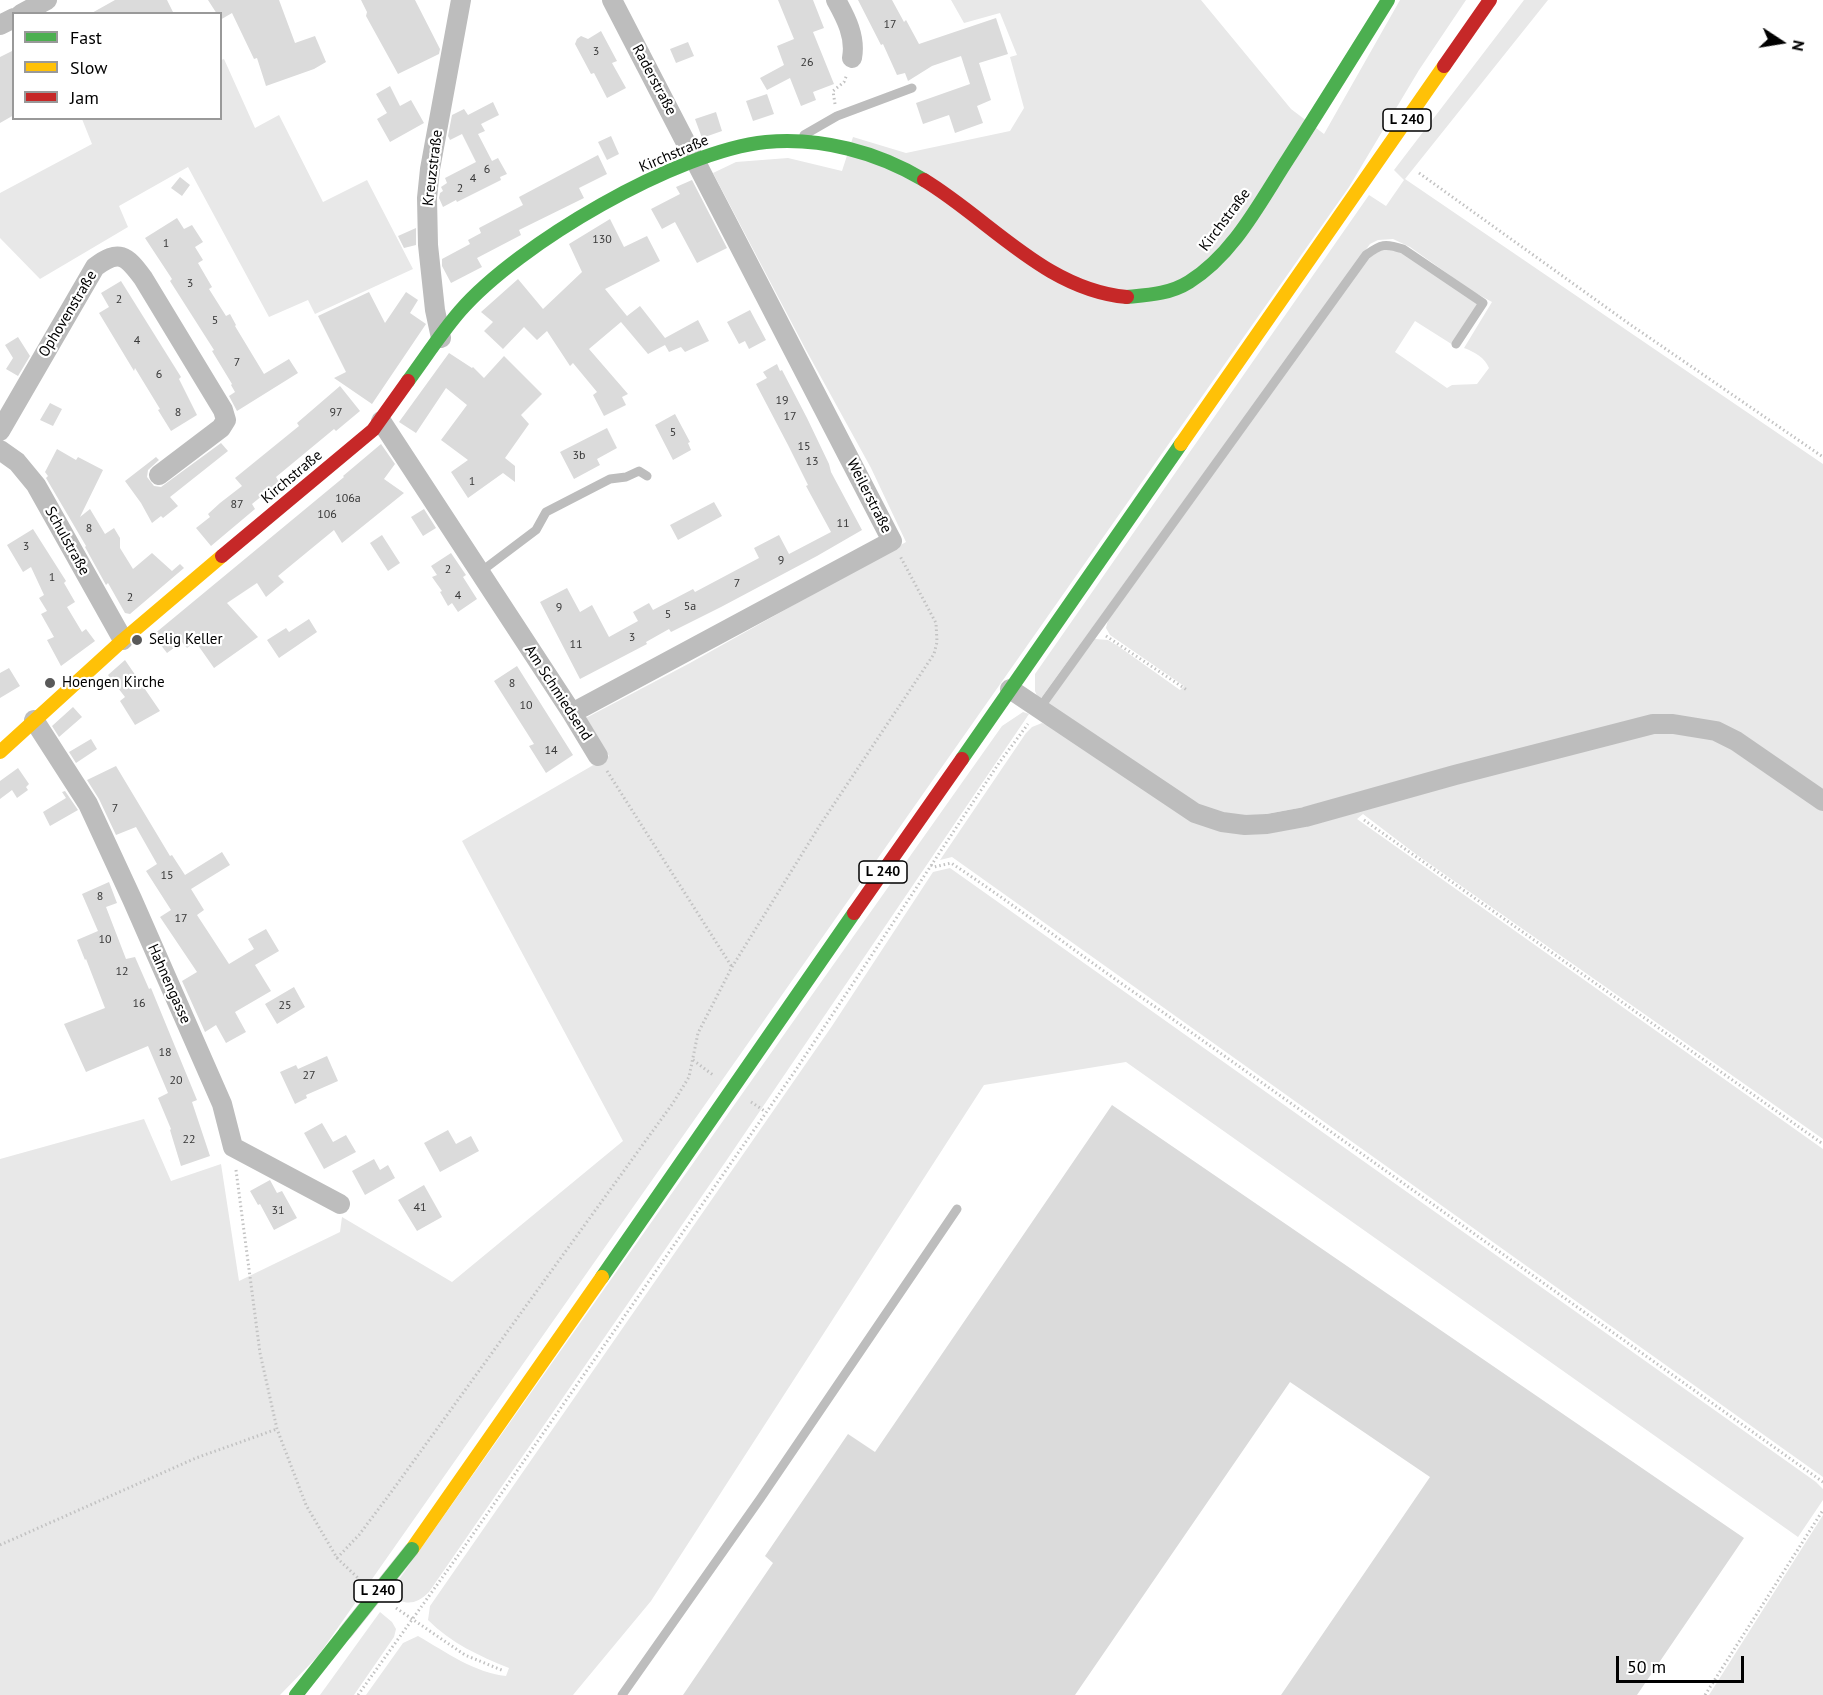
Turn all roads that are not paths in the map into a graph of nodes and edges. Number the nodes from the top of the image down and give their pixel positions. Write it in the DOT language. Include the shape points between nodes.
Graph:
graph roads {
  1 [pos="47,0"];
  2 [pos="461,0"];
  3 [pos="612,0"];
  4 [pos="836,0"];
  5 [pos="1388,0"];
  6 [pos="1490,0"];
  7 [pos="25,12"];
  8 [pos="852,58"];
  9 [pos="912,88"];
  10 [pos="792,142"];
  11 [pos="696,160"];
  12 [pos="441,338"];
  13 [pos="1456,344"];
  14 [pos="381,421"];
  15 [pos="0,431"];
  16 [pos="0,450"];
  17 [pos="159,475"];
  18 [pos="647,476"];
  19 [pos="479,573"];
  20 [pos="123,640"];
  21 [pos="1010,689"];
  22 [pos="1039,710"];
  23 [pos="572,713"];
  24 [pos="34,720"];
  25 [pos="0,752"];
  26 [pos="598,756"];
  27 [pos="1823,801"];
  28 [pos="340,1204"];
  29 [pos="957,1209"];
  30 [pos="350,1636"];
  31 [pos="296,1695"];
  32 [pos="314,1695"];
  33 [pos="622,1695"];
  1 -- 7 [label="street"];
  2 -- 12 [label="street, Kreuzstraße" via="427,198 429,256"];
  3 -- 11 [label="street, Raderstraße"];
  4 -- 8 [label="street" via="849,26"];
  5 -- 10 [label="main road, Kirchstraße" via="1234,239 1208,269 1186,284 1162,293 1115,297 1093,292 1035,263 945,193 904,169 853,151"];
  6 -- 21 [label="main road, L 240"];
  9 -- 10 [label="lane" via="837,116"];
  10 -- 11 [label="main road, Kirchstraße" via="752,144"];
  11 -- 12 [label="main road, Kirchstraße" via="616,198 540,244 475,294"];
  11 -- 23 [label="street, Weilerstraße" via="892,542"];
  12 -- 14 [label="main road, Kirchstraße"];
  13 -- 22 [label="lane" via="1483,303 1403,249 1389,244 1377,246 1366,255"];
  14 -- 19 [label="street, Am Schmiedsend"];
  14 -- 20 [label="main road, Kirchstraße"];
  15 -- 17 [label="street, Ophovenstraße" via="95,267 113,256 122,256 143,278 228,424"];
  16 -- 20 [label="street, Schulstraße" via="17,462 36,485"];
  18 -- 19 [label="lane" via="639,471 610,479 546,512 536,530"];
  19 -- 23 [label="street, Am Schmiedsend"];
  20 -- 24 [label="main road, Kirchstraße"];
  21 -- 22 [label="street"];
  21 -- 30 [label="main road, L 240, bridge"];
  22 -- 27 [label="street" via="1195,813 1245,825 1305,817 1653,724 1716,731 1737,741"];
  23 -- 26 [label="street, Am Schmiedsend"];
  24 -- 25 [label="main road, Kirchstraße"];
  24 -- 28 [label="street, Hahnengasse" via="77,784 107,844 222,1104 233,1147"];
  29 -- 33 [label="lane"];
  30 -- 31 [label="main road, L 240"];
  30 -- 32 [label="main road, L 240"];
}
